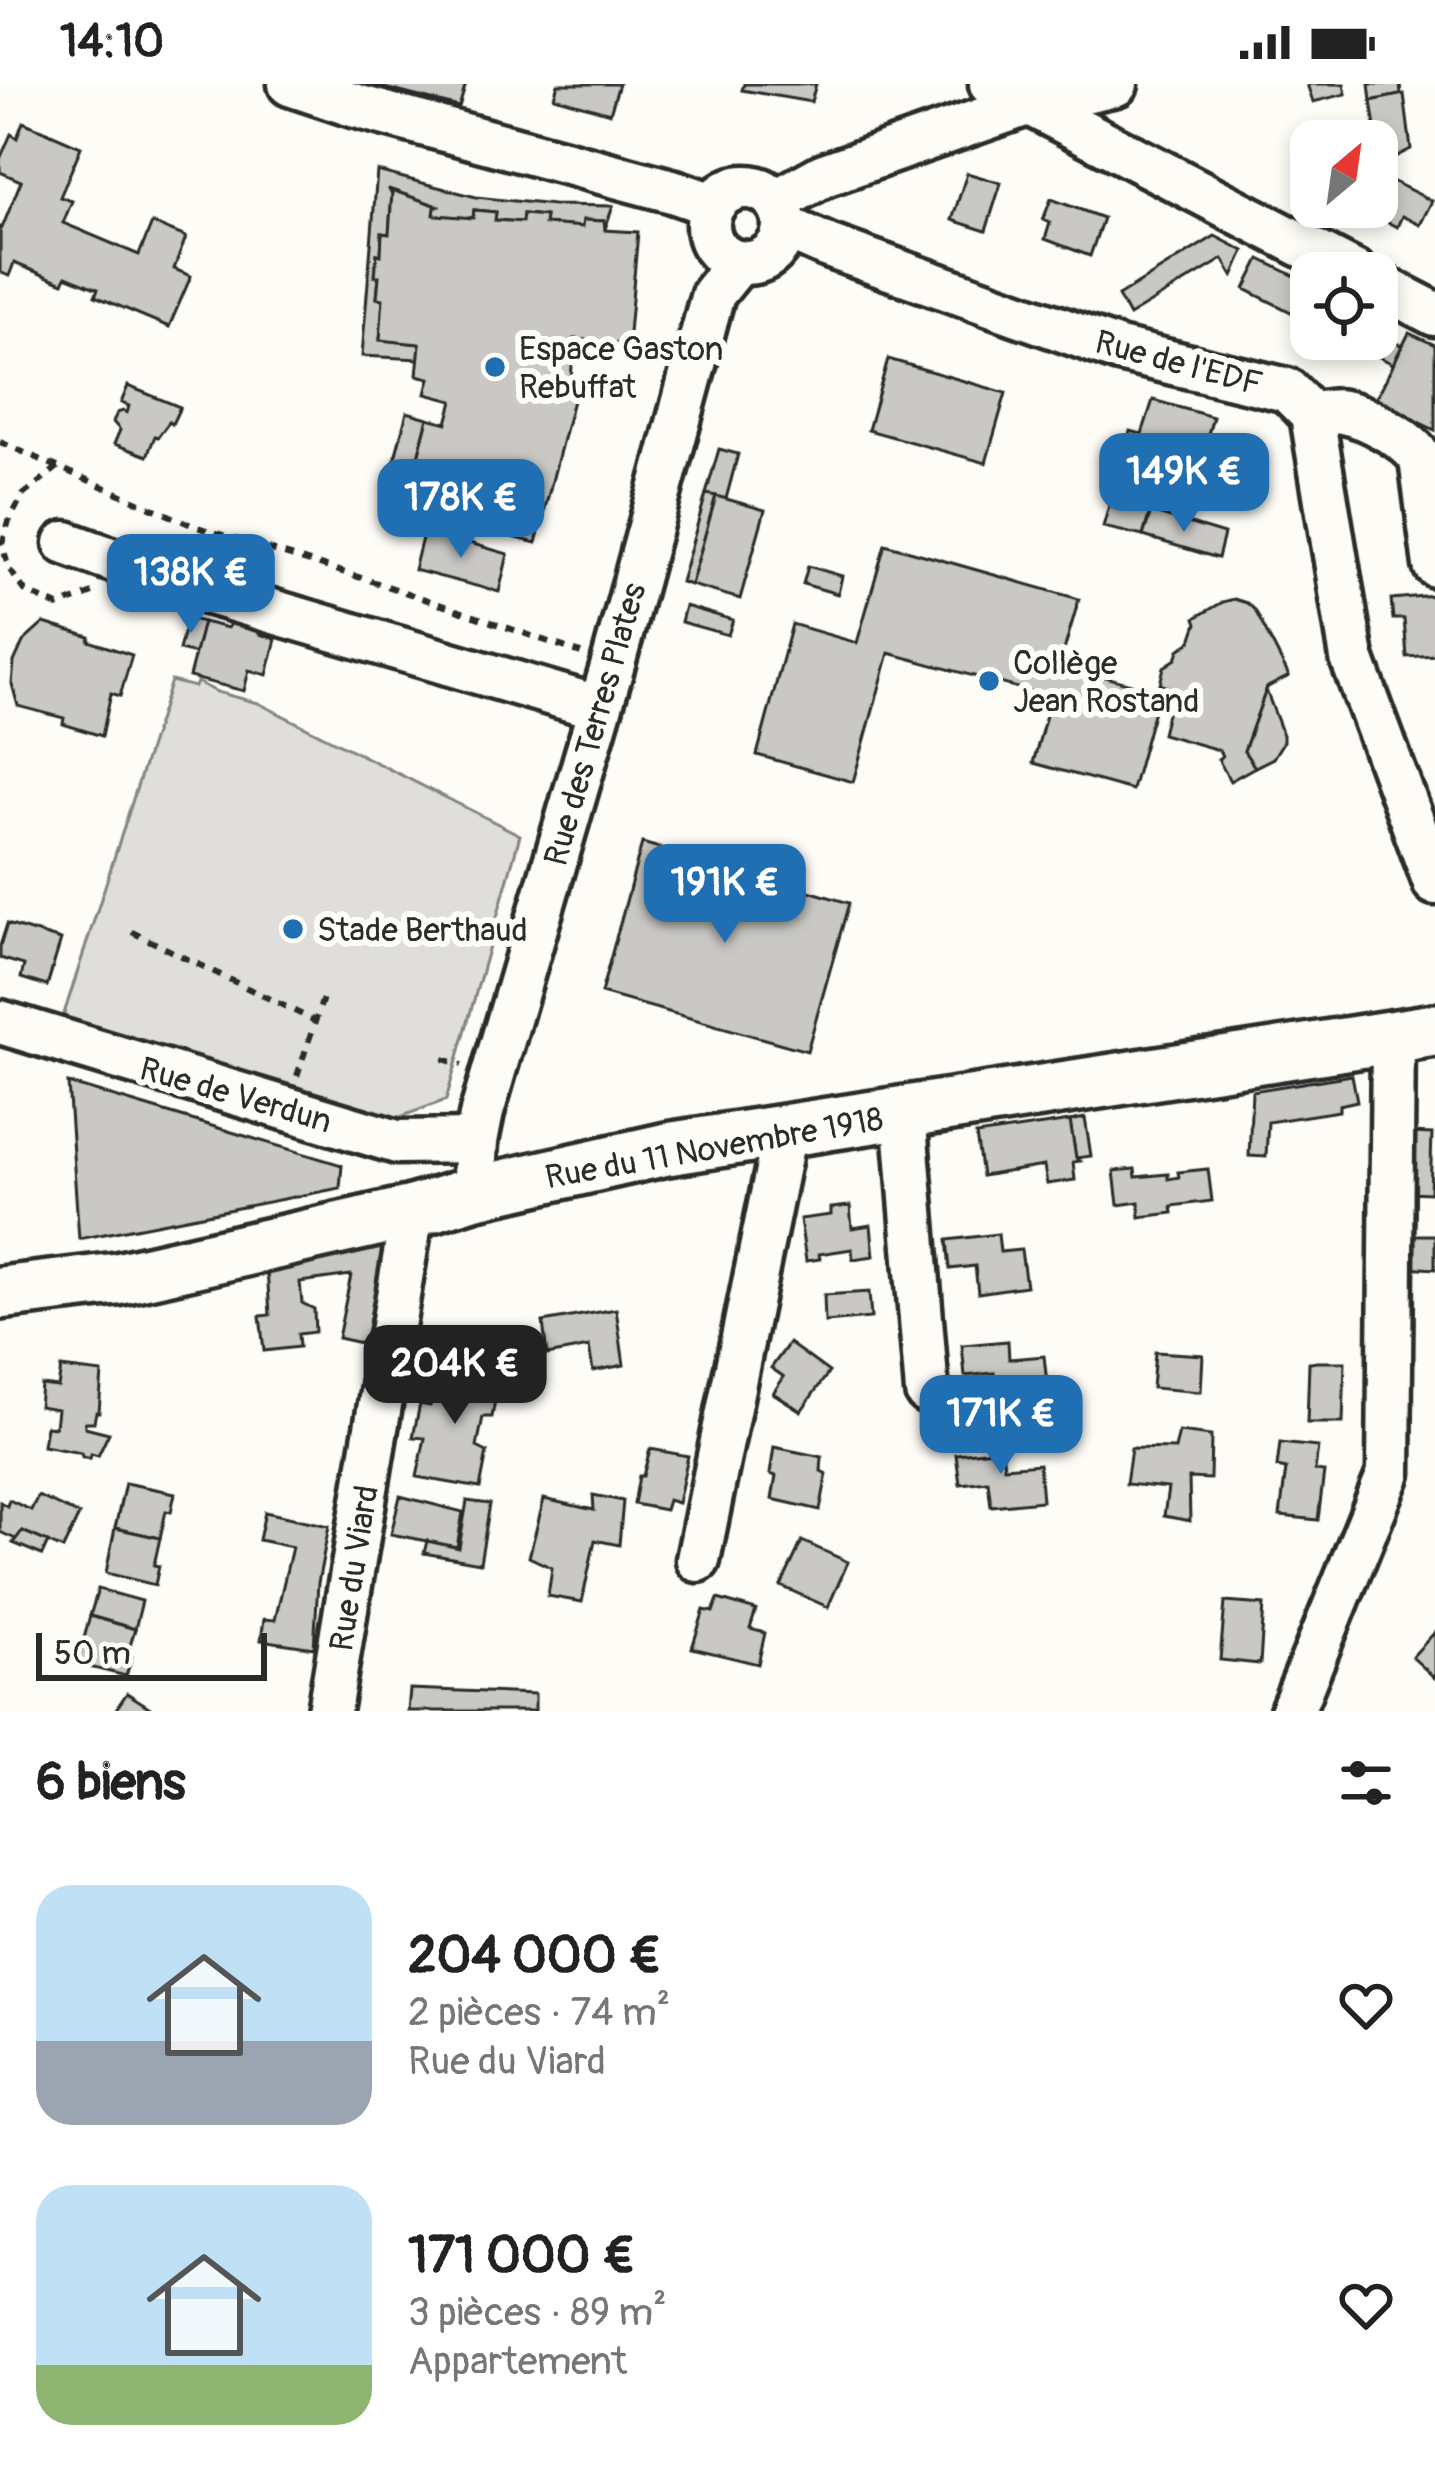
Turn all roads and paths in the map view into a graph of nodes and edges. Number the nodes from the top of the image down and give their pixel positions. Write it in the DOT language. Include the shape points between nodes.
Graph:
graph roads {
  1 [pos="290,84"];
  2 [pos="991,84"];
  3 [pos="1116,84"];
  4 [pos="1030,104"];
  5 [pos="713,205"];
  6 [pos="781,214"];
  7 [pos="1315,252"];
  8 [pos="739,262"];
  9 [pos="1398,295"];
  10 [pos="1435,314"];
  11 [pos="1312,416"];
  12 [pos="0,442"];
  13 [pos="1428,455"];
  14 [pos="66,543"];
  15 [pos="1435,566"];
  16 [pos="613,664"];
  17 [pos="600,708"];
  18 [pos="1435,883"];
  19 [pos="132,932"];
  20 [pos="324,995"];
  21 [pos="315,1021"];
  22 [pos="0,1022"];
  23 [pos="1414,1034"];
  24 [pos="286,1108"];
  25 [pos="904,1113"];
  26 [pos="785,1132"];
  27 [pos="476,1141"];
  28 [pos="473,1193"];
  29 [pos="412,1212"];
  30 [pos="0,1293"];
  31 [pos="927,1392"];
  32 [pos="698,1560"];
  33 [pos="1296,1710"];
  34 [pos="329,1711"];
  1 -- 5 [label="street"];
  2 -- 4 [label="street"];
  3 -- 4 [label="street"];
  4 -- 6 [label="street" via="824,175"];
  4 -- 7 [label="street"];
  5 -- 6 [label="street" via="744,186 768,193"];
  5 -- 8 [label="street" via="711,241"];
  6 -- 8 [label="street" via="775,250"];
  6 -- 11 [label="street, Rue de l'EDF" via="828,246 1119,350 1287,390"];
  8 -- 16 [label="street, Rue des Terres Plates" via="713,294"];
  9 -- 10 [label="street"];
  11 -- 13 [label="street" via="1339,410"];
  11 -- 18 [label="street" via="1352,658"];
  12 -- 16 [label="path" via="194,526"];
  13 -- 15 [label="street"];
  14 -- 17 [label="street"];
  16 -- 17 [label="street, Rue des Terres Plates"];
  17 -- 27 [label="street, Rue des Terres Plates"];
  19 -- 21 [label="path"];
  20 -- 21 [label="path"];
  21 -- 24 [label="path"];
  22 -- 24 [label="street, Rue de Verdun"];
  23 -- 25 [label="main road, Rue du 11 Novembre 1918"];
  23 -- 33 [label="street" via="1389,1473"];
  24 -- 27 [label="street, Rue de Verdun" via="397,1142"];
  25 -- 26 [label="main road, Rue du 11 Novembre 1918"];
  25 -- 31 [label="street"];
  26 -- 28 [label="main road, Rue du 11 Novembre 1918"];
  26 -- 32 [label="street"];
  27 -- 28 [label="street, Rue des Terres Plates"];
  28 -- 29 [label="main road, Rue du 11 Novembre 1918"];
  29 -- 30 [label="main road, Rue du 11 Novembre 1918" via="117,1279"];
  29 -- 34 [label="street, Rue du Viard"];
}
